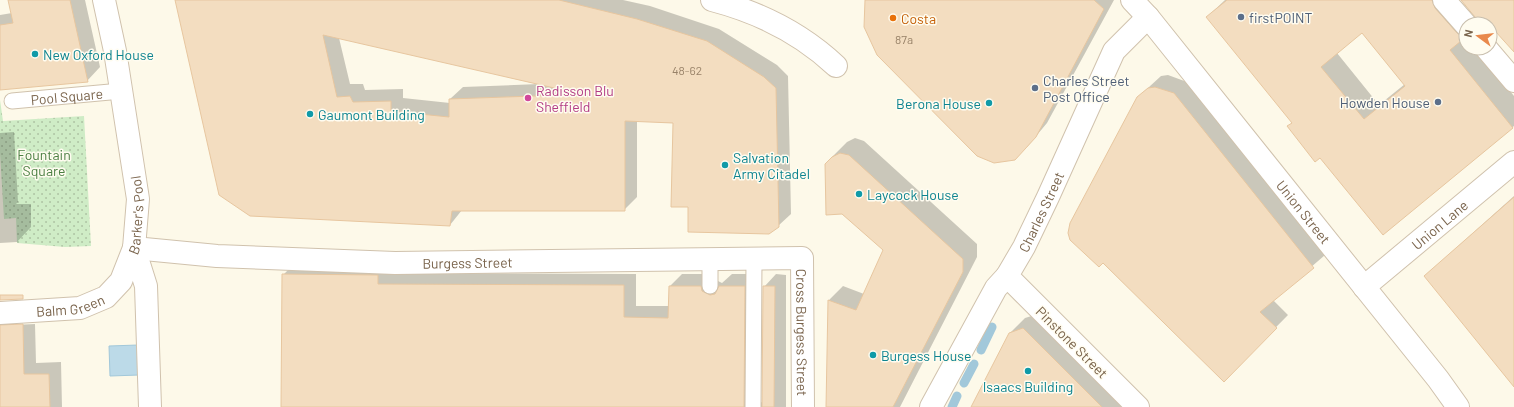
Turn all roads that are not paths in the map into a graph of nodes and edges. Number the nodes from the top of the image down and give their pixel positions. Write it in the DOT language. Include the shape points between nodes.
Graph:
graph roads {
  1 [pos="104,0"];
  2 [pos="712,0"];
  3 [pos="1132,0"];
  4 [pos="1444,0"];
  5 [pos="1458,16"];
  6 [pos="1148,17"];
  7 [pos="1493,56"];
  8 [pos="836,66"];
  9 [pos="1514,80"];
  10 [pos="121,91"];
  11 [pos="12,101"];
  12 [pos="1514,162"];
  13 [pos="134,248"];
  14 [pos="802,258"];
  15 [pos="754,260"];
  16 [pos="710,261"];
  17 [pos="1007,276"];
  18 [pos="710,286"];
  19 [pos="1364,287"];
  20 [pos="0,313"];
  21 [pos="150,407"];
  22 [pos="753,407"];
  23 [pos="803,407"];
  24 [pos="931,407"];
  25 [pos="1138,407"];
  26 [pos="1458,407"];
  1 -- 10 [label="street, Barker's Pool"];
  2 -- 8 [label="street" via="763,17 806,41"];
  3 -- 6 [label="street, Union Street"];
  4 -- 5 [label="street"];
  6 -- 17 [label="street, Charles Street" via="1114,51 1028,240"];
  6 -- 19 [label="street, Union Street"];
  7 -- 9 [label="street"];
  10 -- 11 [label="lane, Pool Square"];
  10 -- 13 [label="street, Barker's Pool" via="138,199"];
  12 -- 19 [label="street, Union Lane"];
  13 -- 16 [label="street, Burgess Street" via="217,256 395,263"];
  13 -- 20 [label="street, Balm Green" via="121,281 106,297 80,308"];
  13 -- 21 [label="street, Barker's Pool" via="146,286"];
  14 -- 15 [label="street, Burgess Street"];
  14 -- 23 [label="street, Cross Burgess Street"];
  15 -- 16 [label="street, Burgess Street"];
  15 -- 22 [label="lane"];
  16 -- 18 [label="lane"];
  17 -- 24 [label="street, Charles Street" via="996,288"];
  17 -- 25 [label="street, Pinstone Street"];
  19 -- 26 [label="street, Union Street"];
}
